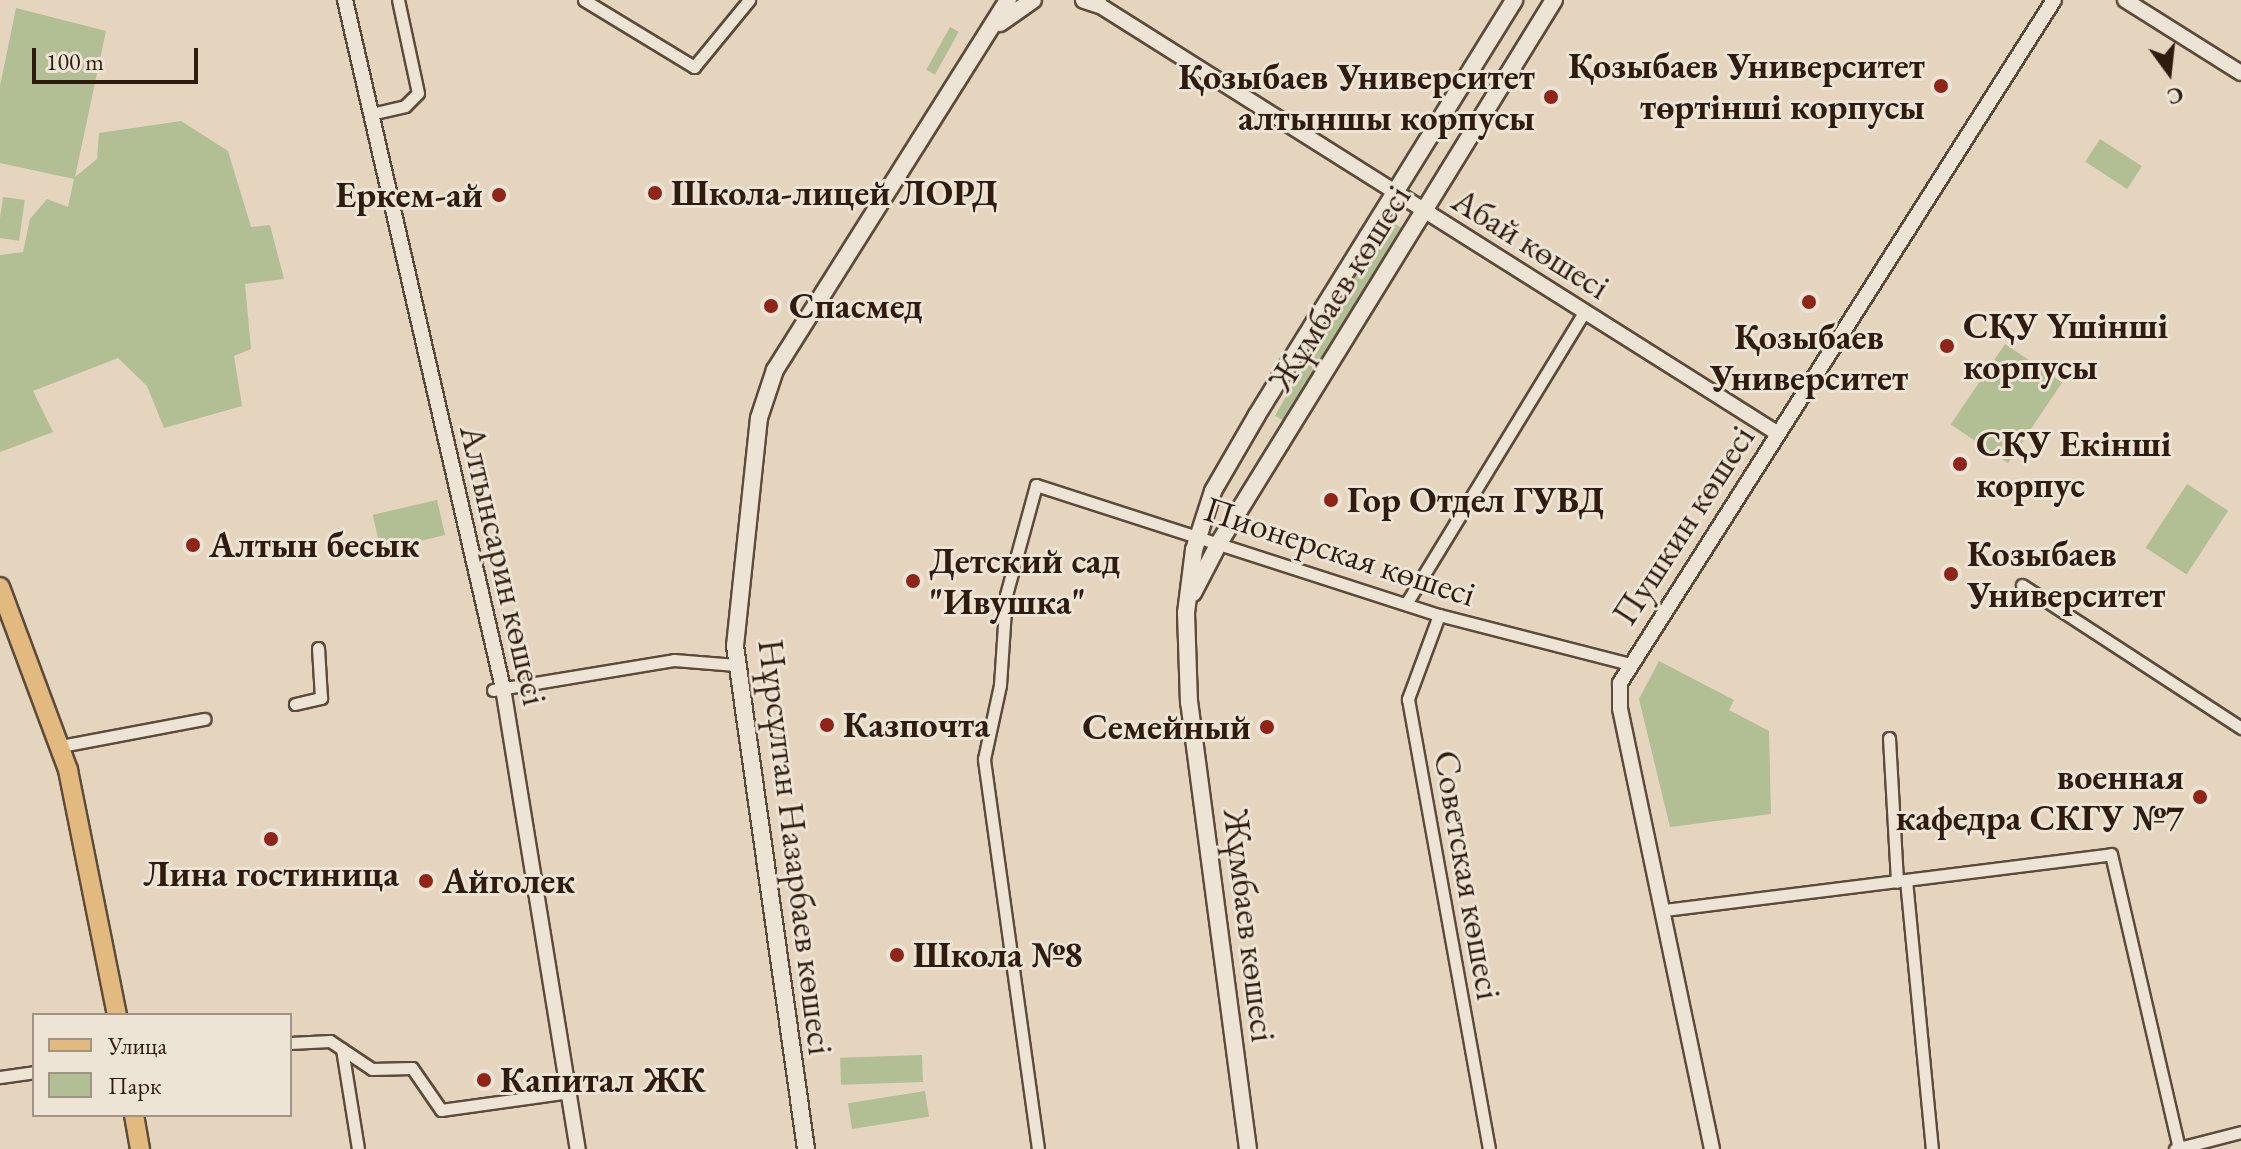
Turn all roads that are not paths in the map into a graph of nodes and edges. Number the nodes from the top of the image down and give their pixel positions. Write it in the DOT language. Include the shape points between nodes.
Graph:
graph roads {
  1 [pos="345,0"];
  2 [pos="398,0"];
  3 [pos="584,0"];
  4 [pos="749,0"];
  5 [pos="997,0"];
  6 [pos="1008,0"];
  7 [pos="1033,0"];
  8 [pos="1514,0"];
  9 [pos="1554,0"];
  10 [pos="2054,0"];
  11 [pos="2125,0"];
  12 [pos="1091,2"];
  13 [pos="983,42"];
  14 [pos="2241,73"];
  15 [pos="371,114"];
  16 [pos="1395,193"];
  17 [pos="1424,211"];
  18 [pos="1584,312"];
  19 [pos="1777,433"];
  20 [pos="1198,536"];
  21 [pos="1219,543"];
  22 [pos="2022,585"];
  23 [pos="0,587"];
  24 [pos="1406,604"];
  25 [pos="1186,613"];
  26 [pos="1439,615"];
  27 [pos="318,648"];
  28 [pos="1630,664"];
  29 [pos="736,665"];
  30 [pos="498,689"];
  31 [pos="295,704"];
  32 [pos="204,719"];
  33 [pos="2241,728"];
  34 [pos="1889,738"];
  35 [pos="61,746"];
  36 [pos="1902,881"];
  37 [pos="1664,910"];
  38 [pos="117,1013"];
  39 [pos="292,1043"];
  40 [pos="342,1049"];
  41 [pos="32,1072"];
  42 [pos="0,1077"];
  43 [pos="570,1092"];
  44 [pos="134,1117"];
  45 [pos="2241,1132"];
  46 [pos="2177,1148"];
  47 [pos="140,1149"];
  48 [pos="358,1149"];
  49 [pos="578,1149"];
  50 [pos="806,1149"];
  51 [pos="1038,1149"];
  52 [pos="1248,1149"];
  53 [pos="1489,1149"];
  54 [pos="1712,1149"];
  55 [pos="1932,1149"];
  1 -- 15 [label="street, Алтынсарин көшесі"];
  2 -- 15 [label="street" via="418,93 405,106"];
  3 -- 4 [label="street" via="694,67"];
  5 -- 13 [label="main road"];
  6 -- 13 [label="main road, Нұрсұлтан Назарбаев көшесі"];
  7 -- 13 [label="main road" via="1011,13"];
  8 -- 16 [label="main road, Жұмбаев көшесі"];
  9 -- 17 [label="main road, Жұмбаев көшесі"];
  10 -- 19 [label="street, Пушкин көшесі"];
  11 -- 14 [label="street"];
  12 -- 16 [label="street, Абай көшесі"];
  13 -- 29 [label="main road, Нұрсұлтан Назарбаев көшесі" via="768,385 751,486"];
  15 -- 30 [label="street, Алтынсарин көшесі"];
  16 -- 17 [label="street, Абай көшесі"];
  16 -- 20 [label="main road, Жұмбаев көшесі" via="1221,478"];
  17 -- 18 [label="street, Абай көшесі"];
  17 -- 21 [label="main road, Жұмбаев көшесі"];
  18 -- 19 [label="street, Абай көшесі"];
  18 -- 24 [label="street"];
  19 -- 28 [label="street, Пушкин көшесі"];
  20 -- 21 [label="street, Пионерская көшесі"];
  20 -- 25 [label="main road, Жұмбаев көшесі"];
  20 -- 51 [label="street, Пионерская көшесі" via="1036,485 1006,595 1000,685 984,765"];
  21 -- 24 [label="street, Пионерская көшесі"];
  21 -- 25 [label="main road, Жұмбаев көшесі"];
  22 -- 33 [label="street"];
  23 -- 35 [label="main road"];
  24 -- 26 [label="street, Пионерская көшесі"];
  25 -- 52 [label="main road, Жұмбаев көшесі" via="1189,703"];
  26 -- 28 [label="street, Пионерская көшесі"];
  26 -- 53 [label="street, Советская көшесі" via="1408,699"];
  27 -- 31 [label="street" via="321,698"];
  28 -- 37 [label="street, Пушкин көшесі" via="1620,683 1620,708"];
  29 -- 30 [label="street" via="674,660"];
  29 -- 50 [label="main road, Нұрсұлтан Назарбаев көшесі"];
  30 -- 43 [label="street, Алтынсарин көшесі"];
  32 -- 35 [label="street"];
  34 -- 36 [label="street"];
  35 -- 38 [label="main road" via="86,843"];
  36 -- 37 [label="street"];
  36 -- 46 [label="street" via="2111,854"];
  36 -- 55 [label="street"];
  37 -- 54 [label="street, Пушкин көшесі"];
  39 -- 40 [label="street" via="326,1040"];
  40 -- 43 [label="street" via="372,1069 417,1070 441,1110"];
  40 -- 48 [label="street"];
  41 -- 42 [label="street"];
  43 -- 49 [label="street, Алтынсарин көшесі"];
  44 -- 47 [label="main road"];
  45 -- 46 [label="street"];
}
